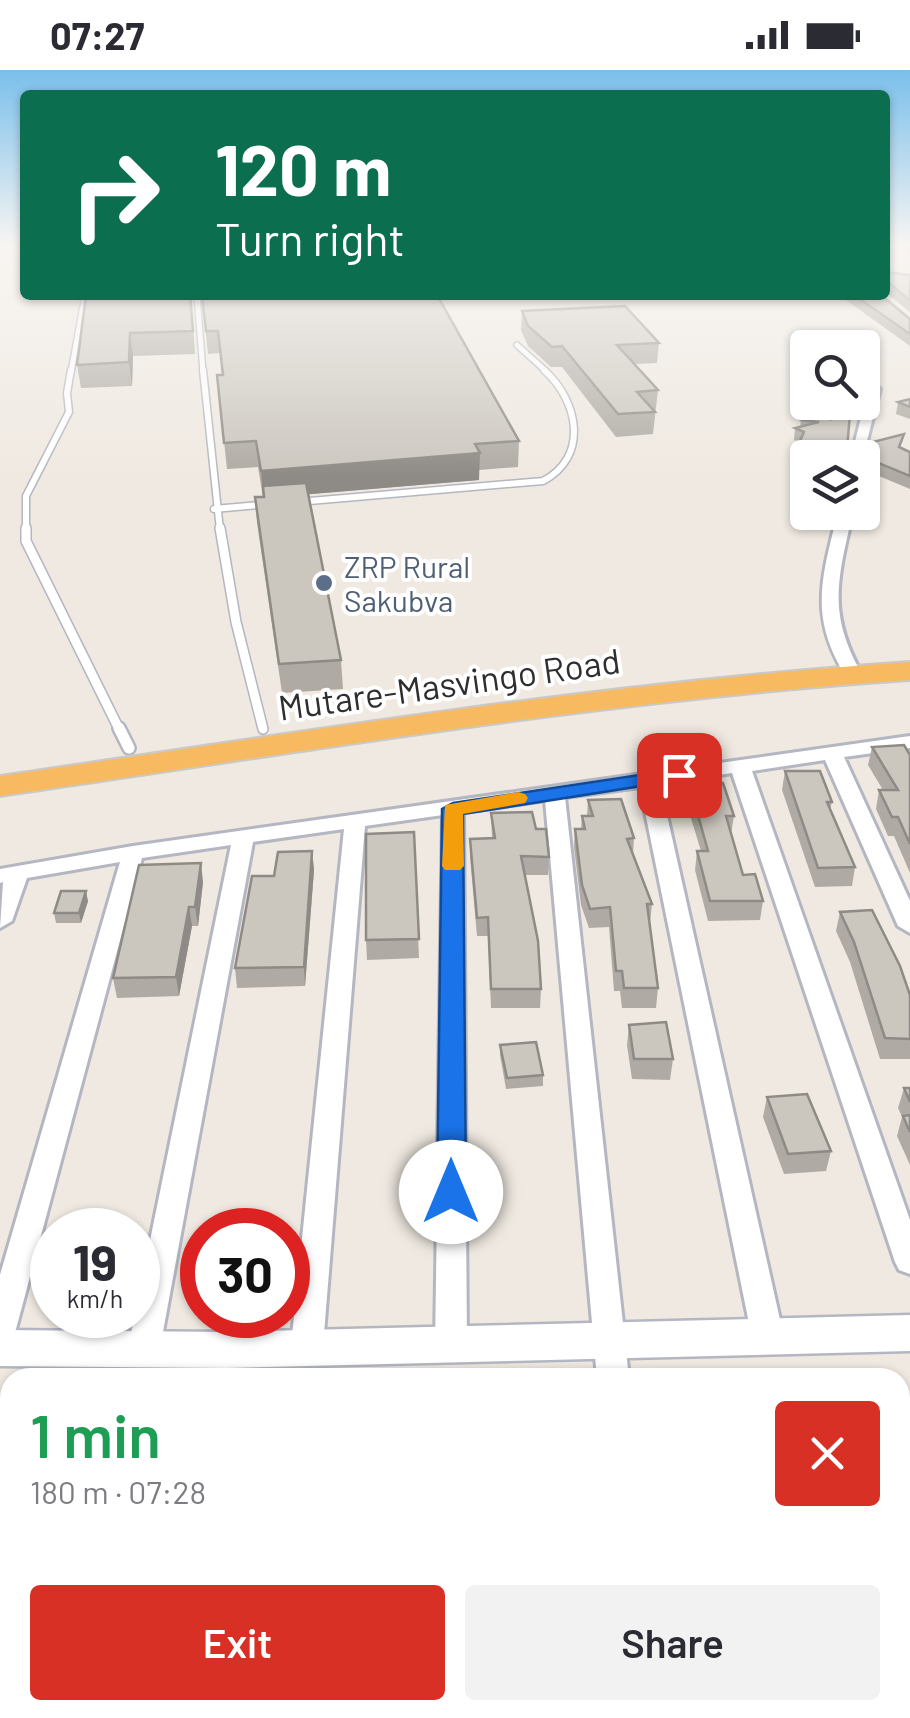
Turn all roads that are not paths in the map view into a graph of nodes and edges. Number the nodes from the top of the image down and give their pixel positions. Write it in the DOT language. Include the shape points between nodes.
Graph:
graph roads {
  1 [pos="79,323"];
  2 [pos="199,323"];
  3 [pos="518,345"];
  4 [pos="292,502"];
  5 [pos="272,504"];
  6 [pos="214,509"];
  7 [pos="842,530"];
  8 [pos="910,655"];
  9 [pos="848,666"];
  10 [pos="910,671"];
  11 [pos="263,729"];
  12 [pos="910,742"];
  13 [pos="129,748"];
  14 [pos="832,753"];
  15 [pos="740,766"];
  16 [pos="649,779"];
  17 [pos="6,782"];
  18 [pos="554,792"];
  19 [pos="453,809"];
  20 [pos="355,822"];
  21 [pos="242,837"];
  22 [pos="133,853"];
  23 [pos="9,875"];
  24 [pos="0,921"];
  25 [pos="910,926"];
  26 [pos="910,1262"];
  27 [pos="0,1329"];
  28 [pos="767,1333"];
  29 [pos="910,1333"];
  30 [pos="307,1346"];
  31 [pos="451,1346"];
  32 [pos="0,1348"];
  33 [pos="144,1348"];
  34 [pos="612,1359"];
  35 [pos="91,1364"];
  1 -- 13 [label="lane" via="69,412 26,496 26,541"];
  2 -- 6 [label="lane"];
  3 -- 4 [label="lane" via="558,382 571,406 573,454 562,471 543,481"];
  5 -- 6 [label="lane"];
  6 -- 11 [label="lane"];
  7 -- 9 [label="street" via="826,599 828,626"];
  8 -- 9 [label="highway, Mutare-Masvingo Road"];
  9 -- 10 [label="highway, Mutare-Masvingo Road"];
  9 -- 11 [label="highway, Mutare-Masvingo Road" via="626,679"];
  9 -- 17 [label="highway, Mutare-Masvingo Road"];
  11 -- 13 [label="highway, Mutare-Masvingo Road"];
  12 -- 14 [label="street"];
  13 -- 17 [label="highway, Mutare-Masvingo Road"];
  14 -- 15 [label="street"];
  14 -- 25 [label="street"];
  15 -- 16 [label="street"];
  15 -- 26 [label="street"];
  16 -- 18 [label="street"];
  16 -- 28 [label="street"];
  18 -- 19 [label="street"];
  18 -- 34 [label="street"];
  19 -- 20 [label="street"];
  19 -- 31 [label="street"];
  20 -- 21 [label="street"];
  20 -- 30 [label="street"];
  21 -- 22 [label="street"];
  21 -- 33 [label="street"];
  22 -- 23 [label="street"];
  22 -- 27 [label="street"];
  23 -- 24 [label="street"];
  28 -- 29 [label="street"];
  28 -- 34 [label="street"];
  30 -- 31 [label="street"];
  30 -- 33 [label="street"];
  31 -- 34 [label="street"];
  32 -- 35 [label="street"];
  33 -- 35 [label="street"];
}
